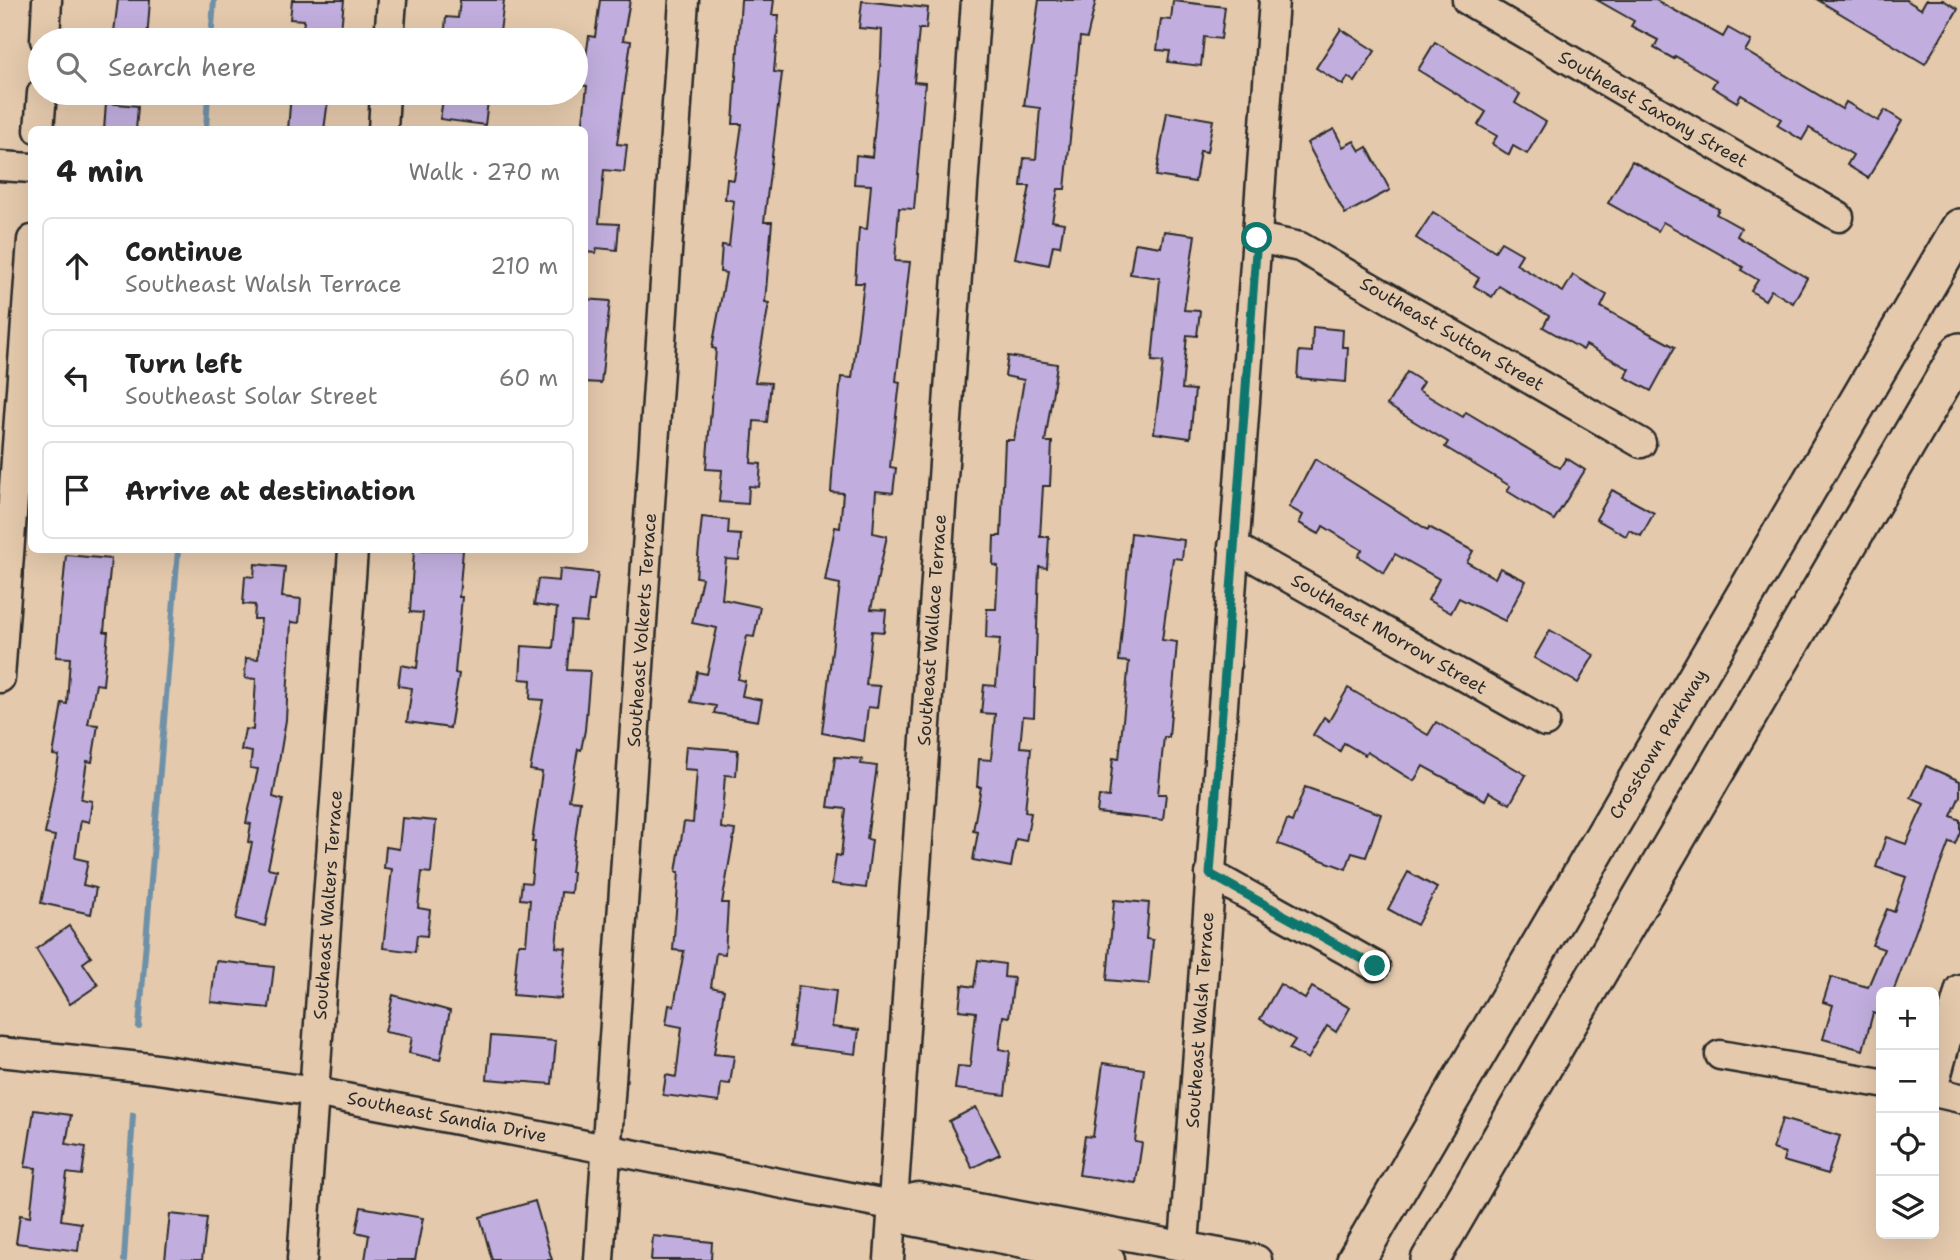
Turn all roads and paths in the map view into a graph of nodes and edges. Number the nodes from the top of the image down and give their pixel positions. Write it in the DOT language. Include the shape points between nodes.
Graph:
graph roads {
  1 [pos="47,0"];
  2 [pos="392,0"];
  3 [pos="684,0"];
  4 [pos="976,0"];
  5 [pos="1274,0"];
  6 [pos="1467,0"];
  7 [pos="46,28"];
  8 [pos="390,28"];
  9 [pos="41,105"];
  10 [pos="385,105"];
  11 [pos="39,126"];
  12 [pos="383,126"];
  13 [pos="0,166"];
  14 [pos="28,168"];
  15 [pos="1839,217"];
  16 [pos="1960,228"];
  17 [pos="1257,238"];
  18 [pos="28,276"];
  19 [pos="1960,352"];
  20 [pos="1641,443"];
  21 [pos="7,464"];
  22 [pos="1233,546"];
  23 [pos="353,553"];
  24 [pos="0,678"];
  25 [pos="1545,722"];
  26 [pos="1210,874"];
  27 [pos="1375,966"];
  28 [pos="1960,989"];
  29 [pos="0,1052"];
  30 [pos="1720,1055"];
  31 [pos="1939,1067"];
  32 [pos="1876,1082"];
  33 [pos="315,1092"];
  34 [pos="1939,1093"];
  35 [pos="1960,1098"];
  36 [pos="607,1148"];
  37 [pos="891,1205"];
  38 [pos="1184,1244"];
  39 [pos="302,1260"];
  40 [pos="599,1260"];
  41 [pos="889,1260"];
  42 [pos="1110,1260"];
  43 [pos="1256,1260"];
  44 [pos="1356,1260"];
  45 [pos="1430,1260"];
  1 -- 7 [label="street"];
  2 -- 8 [label="street"];
  3 -- 36 [label="street, Southeast Volkerts Terrace"];
  4 -- 37 [label="street, Southeast Wallace Terrace"];
  5 -- 17 [label="street, Southeast Walsh Terrace"];
  6 -- 15 [label="street, Southeast Saxony Street"];
  9 -- 11 [label="street"];
  10 -- 12 [label="street"];
  13 -- 14 [label="street"];
  16 -- 44 [label="main road, Crosstown Parkway"];
  17 -- 20 [label="street, Southeast Sutton Street" via="1300,247"];
  17 -- 22 [label="street, Southeast Walsh Terrace"];
  18 -- 21 [label="street"];
  19 -- 45 [label="main road"];
  21 -- 24 [label="street"];
  22 -- 25 [label="street, Southeast Morrow Street"];
  22 -- 26 [label="street, Southeast Walsh Terrace"];
  23 -- 33 [label="street, Southeast Walters Terrace"];
  26 -- 27 [label="street"];
  26 -- 38 [label="street, Southeast Walsh Terrace"];
  28 -- 31 [label="street"];
  29 -- 33 [label="street, Southeast Sandia Drive"];
  30 -- 32 [label="street"];
  33 -- 36 [label="street, Southeast Sandia Drive"];
  33 -- 39 [label="street, Southeast Walters Terrace"];
  34 -- 35 [label="street"];
  36 -- 37 [label="street, Southeast Sandia Drive"];
  36 -- 40 [label="street, Southeast Volkerts Terrace"];
  37 -- 38 [label="street, Southeast Sandia Drive" via="918,1197"];
  37 -- 41 [label="street, Southeast Wallace Terrace"];
  37 -- 42 [label="street, Southeast Sandia Drive" via="912,1221"];
  38 -- 43 [label="street, Southeast Sandia Drive"];
}
